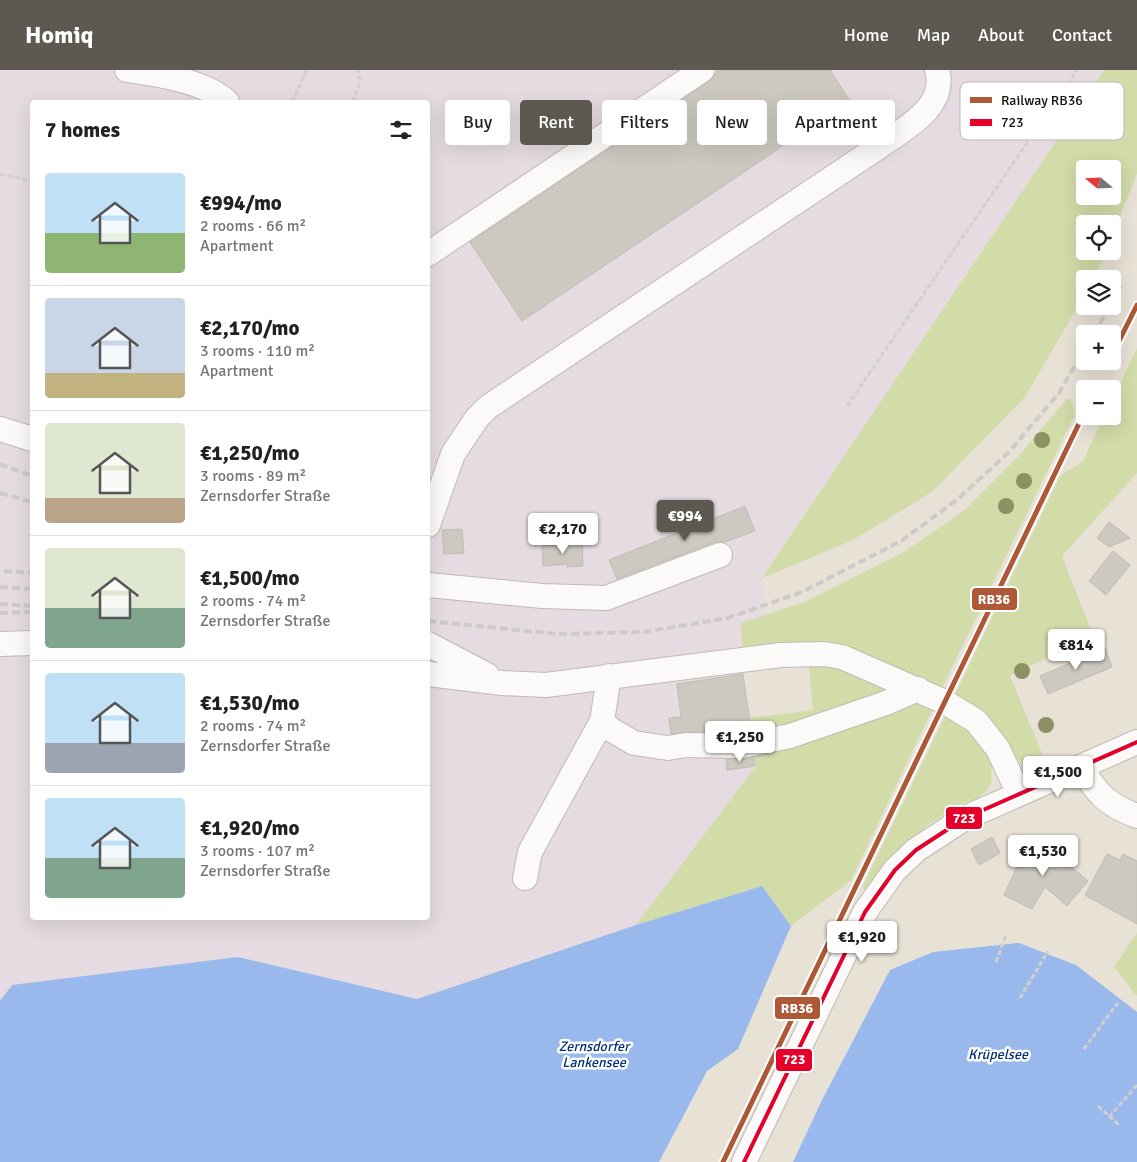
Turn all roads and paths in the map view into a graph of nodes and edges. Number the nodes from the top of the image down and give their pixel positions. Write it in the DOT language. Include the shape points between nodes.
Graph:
graph roads {
  1 [pos="127,70"];
  2 [pos="307,70"];
  3 [pos="358,70"];
  4 [pos="702,70"];
  5 [pos="937,70"];
  6 [pos="1077,70"];
  7 [pos="1069,82"];
  8 [pos="224,100"];
  9 [pos="293,100"];
  10 [pos="354,100"];
  11 [pos="1029,140"];
  12 [pos="0,174"];
  13 [pos="30,181"];
  14 [pos="430,253"];
  15 [pos="847,406"];
  16 [pos="0,429"];
  17 [pos="30,438"];
  18 [pos="430,518"];
  19 [pos="720,555"];
  20 [pos="430,584"];
  21 [pos="30,643"];
  22 [pos="0,644"];
  23 [pos="430,645"];
  24 [pos="430,674"];
  25 [pos="609,676"];
  26 [pos="502,683"];
  27 [pos="918,689"];
  28 [pos="602,721"];
  29 [pos="1137,742"];
  30 [pos="1081,767"];
  31 [pos="1019,794"];
  32 [pos="1137,816"];
  33 [pos="525,878"];
  34 [pos="1006,935"];
  35 [pos="1048,951"];
  36 [pos="996,962"];
  37 [pos="1020,998"];
  38 [pos="1119,1001"];
  39 [pos="1084,1049"];
  40 [pos="1137,1085"];
  41 [pos="1098,1106"];
  42 [pos="1109,1117"];
  43 [pos="1120,1126"];
  44 [pos="744,1162"];
  1 -- 8 [label="street" via="151,73 203,88"];
  2 -- 9 [label="path"];
  3 -- 10 [label="path" via="360,82"];
  4 -- 14 [label="street"];
  5 -- 18 [label="street" via="935,102 923,114 877,148 488,407 453,454"];
  6 -- 7 [label="path"];
  11 -- 15 [label="path"];
  12 -- 13 [label="path"];
  16 -- 17 [label="street"];
  19 -- 20 [label="street" via="606,598 542,596"];
  21 -- 22 [label="street"];
  23 -- 26 [label="street"];
  24 -- 26 [label="street"];
  25 -- 26 [label="street" via="546,685"];
  25 -- 27 [label="street" via="781,655 824,654 842,657"];
  25 -- 28 [label="street"];
  27 -- 28 [label="street" via="790,736 742,746 686,745 668,748 634,743"];
  27 -- 31 [label="street" via="976,721 998,748"];
  28 -- 33 [label="street" via="530,852"];
  29 -- 30 [label="street"];
  30 -- 31 [label="street"];
  30 -- 32 [label="street" via="1106,802"];
  31 -- 44 [label="street" via="965,818 916,850 879,890 865,912"];
  34 -- 36 [label="path"];
  35 -- 37 [label="path"];
  38 -- 39 [label="path"];
  40 -- 42 [label="path"];
  41 -- 42 [label="path"];
  42 -- 43 [label="path"];
}
